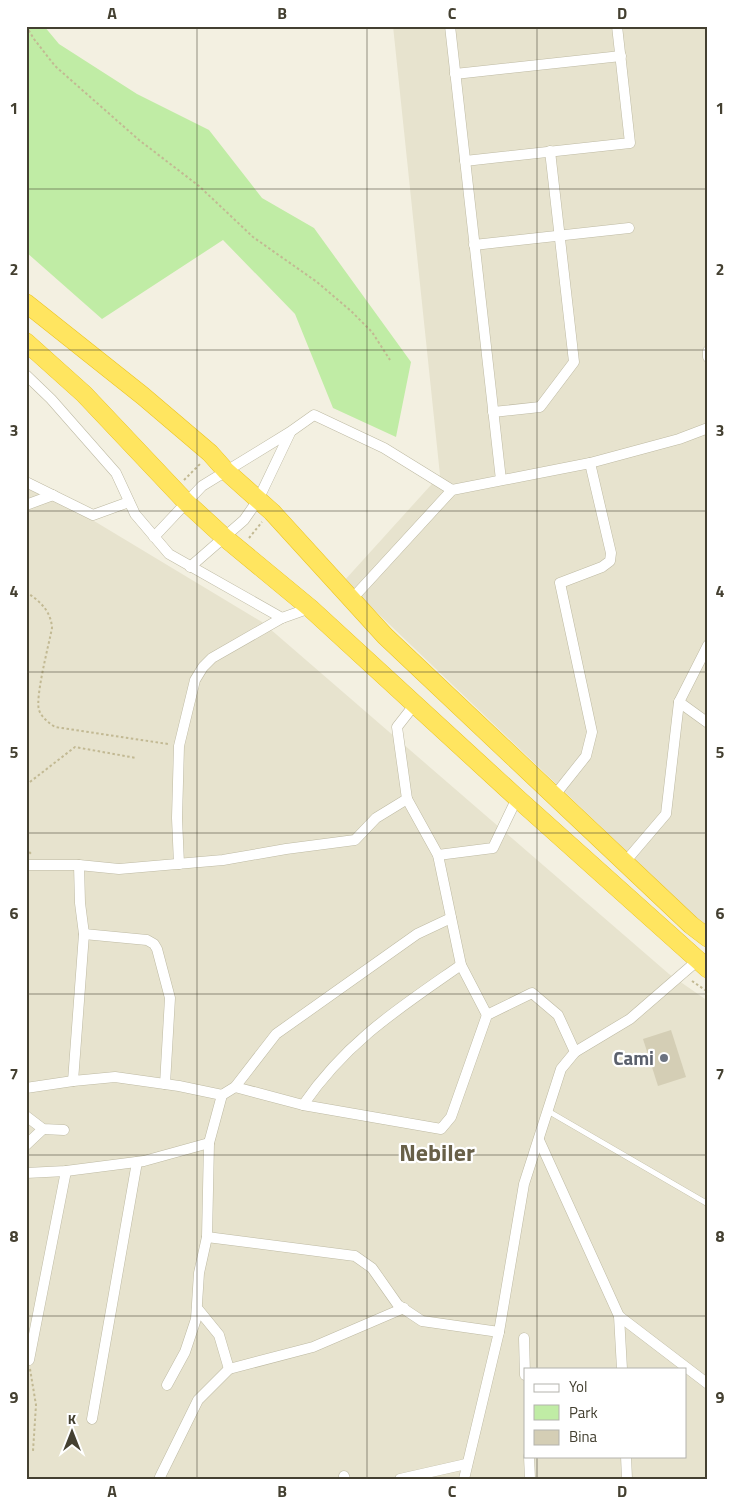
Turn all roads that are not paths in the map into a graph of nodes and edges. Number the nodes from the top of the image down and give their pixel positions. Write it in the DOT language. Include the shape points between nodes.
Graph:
graph roads {
  1 [pos="450,26"];
  2 [pos="617,26"];
  3 [pos="621,56"];
  4 [pos="456,74"];
  5 [pos="550,152"];
  6 [pos="465,161"];
  7 [pos="628,228"];
  8 [pos="560,236"];
  9 [pos="474,245"];
  10 [pos="26,303"];
  11 [pos="26,342"];
  12 [pos="708,351"];
  13 [pos="708,357"];
  14 [pos="26,375"];
  15 [pos="493,412"];
  16 [pos="708,428"];
  17 [pos="290,432"];
  18 [pos="590,462"];
  19 [pos="226,471"];
  20 [pos="500,480"];
  21 [pos="26,482"];
  22 [pos="452,490"];
  23 [pos="53,495"];
  24 [pos="258,500"];
  25 [pos="129,502"];
  26 [pos="187,503"];
  27 [pos="26,505"];
  28 [pos="154,537"];
  29 [pos="224,537"];
  30 [pos="190,567"];
  31 [pos="351,600"];
  32 [pos="310,608"];
  33 [pos="282,618"];
  34 [pos="708,645"];
  35 [pos="679,702"];
  36 [pos="415,704"];
  37 [pos="708,723"];
  38 [pos="555,796"];
  39 [pos="517,798"];
  40 [pos="407,799"];
  41 [pos="438,855"];
  42 [pos="625,862"];
  43 [pos="179,864"];
  44 [pos="26,865"];
  45 [pos="79,865"];
  46 [pos="451,918"];
  47 [pos="84,934"];
  48 [pos="708,938"];
  49 [pos="461,965"];
  50 [pos="702,965"];
  51 [pos="487,1015"];
  52 [pos="575,1052"];
  53 [pos="73,1081"];
  54 [pos="165,1084"];
  55 [pos="26,1088"];
  56 [pos="235,1088"];
  57 [pos="222,1095"];
  58 [pos="303,1105"];
  59 [pos="548,1111"];
  60 [pos="26,1116"];
  61 [pos="44,1129"];
  62 [pos="64,1130"];
  63 [pos="539,1140"];
  64 [pos="209,1143"];
  65 [pos="26,1146"];
  66 [pos="137,1162"];
  67 [pos="66,1171"];
  68 [pos="26,1173"];
  69 [pos="708,1204"];
  70 [pos="207,1237"];
  71 [pos="197,1308"];
  72 [pos="404,1308"];
  73 [pos="619,1316"];
  74 [pos="499,1332"];
  75 [pos="524,1338"];
  76 [pos="29,1360"];
  77 [pos="525,1368"];
  78 [pos="622,1368"];
  79 [pos="229,1369"];
  80 [pos="708,1384"];
  81 [pos="167,1385"];
  82 [pos="92,1419"];
  83 [pos="529,1458"];
  84 [pos="626,1458"];
  85 [pos="466,1464"];
  86 [pos="160,1477"];
  87 [pos="400,1479"];
  88 [pos="464,1479"];
  89 [pos="530,1479"];
  90 [pos="627,1479"];
  1 -- 4 [label="street"];
  2 -- 3 [label="street"];
  3 -- 4 [label="street"];
  3 -- 5 [label="street" via="630,143"];
  4 -- 6 [label="street"];
  5 -- 6 [label="street"];
  5 -- 8 [label="street"];
  6 -- 9 [label="street"];
  7 -- 8 [label="street"];
  8 -- 9 [label="street"];
  8 -- 15 [label="street" via="574,362 540,407"];
  9 -- 15 [label="street"];
  10 -- 19 [label="highway" via="143,396 210,453"];
  11 -- 26 [label="highway" via="84,394"];
  12 -- 13 [label="street"];
  14 -- 25 [label="street" via="116,473"];
  15 -- 20 [label="street"];
  16 -- 18 [label="street" via="679,439"];
  17 -- 19 [label="street"];
  17 -- 22 [label="street" via="314,415 384,448"];
  17 -- 24 [label="street"];
  18 -- 20 [label="street"];
  18 -- 38 [label="street" via="612,553 610,561 602,567 560,583 592,732 586,756"];
  19 -- 24 [label="highway"];
  19 -- 26 [label="street" via="202,486"];
  20 -- 22 [label="street"];
  21 -- 23 [label="street"];
  22 -- 31 [label="street"];
  23 -- 25 [label="street" via="93,515"];
  23 -- 27 [label="street"];
  24 -- 29 [label="street" via="244,520"];
  24 -- 31 [label="highway"];
  25 -- 28 [label="street" via="134,514"];
  26 -- 28 [label="street"];
  26 -- 29 [label="highway"];
  28 -- 30 [label="street" via="169,554"];
  29 -- 30 [label="street"];
  29 -- 32 [label="highway"];
  30 -- 33 [label="street"];
  31 -- 38 [label="highway"];
  32 -- 33 [label="street"];
  32 -- 36 [label="highway"];
  33 -- 43 [label="street" via="212,658 195,680 179,746"];
  34 -- 35 [label="street"];
  35 -- 37 [label="street"];
  35 -- 42 [label="street" via="666,814"];
  36 -- 39 [label="highway"];
  36 -- 40 [label="street" via="397,727"];
  38 -- 42 [label="highway"];
  39 -- 41 [label="street" via="493,848"];
  39 -- 50 [label="highway"];
  40 -- 41 [label="street"];
  40 -- 43 [label="street" via="376,818 355,840"];
  41 -- 46 [label="street"];
  42 -- 48 [label="highway"];
  43 -- 45 [label="street" via="119,869"];
  44 -- 45 [label="street"];
  45 -- 47 [label="street"];
  46 -- 49 [label="street"];
  46 -- 56 [label="street" via="417,934 276,1034"];
  47 -- 53 [label="street"];
  47 -- 54 [label="street" via="147,940 157,949 170,998"];
  49 -- 51 [label="street"];
  49 -- 58 [label="street" via="351,1047"];
  50 -- 52 [label="street" via="682,974 630,1019"];
  51 -- 52 [label="street" via="532,993 558,1015"];
  51 -- 58 [label="street" via="451,1117 441,1129"];
  52 -- 59 [label="street" via="561,1069"];
  53 -- 54 [label="street" via="116,1077"];
  53 -- 55 [label="street"];
  54 -- 57 [label="street"];
  56 -- 57 [label="street"];
  56 -- 58 [label="street"];
  57 -- 64 [label="street"];
  59 -- 63 [label="street"];
  59 -- 69 [label="lane"];
  60 -- 61 [label="street"];
  61 -- 62 [label="street"];
  61 -- 65 [label="street"];
  63 -- 73 [label="street"];
  63 -- 74 [label="street" via="524,1184"];
  64 -- 66 [label="street"];
  64 -- 70 [label="street"];
  66 -- 67 [label="street"];
  66 -- 82 [label="street"];
  67 -- 68 [label="street"];
  67 -- 76 [label="street"];
  70 -- 71 [label="street"];
  70 -- 72 [label="street" via="355,1256 372,1268"];
  71 -- 79 [label="street" via="219,1335"];
  71 -- 81 [label="street" via="186,1352"];
  72 -- 74 [label="street" via="422,1321"];
  72 -- 79 [label="street" via="314,1347"];
  73 -- 78 [label="street"];
  73 -- 80 [label="street"];
  74 -- 85 [label="street"];
  75 -- 77 [label="street"];
  79 -- 86 [label="street" via="198,1400"];
  83 -- 89 [label="street"];
  84 -- 90 [label="street"];
  85 -- 87 [label="street"];
  85 -- 88 [label="street"];
}
